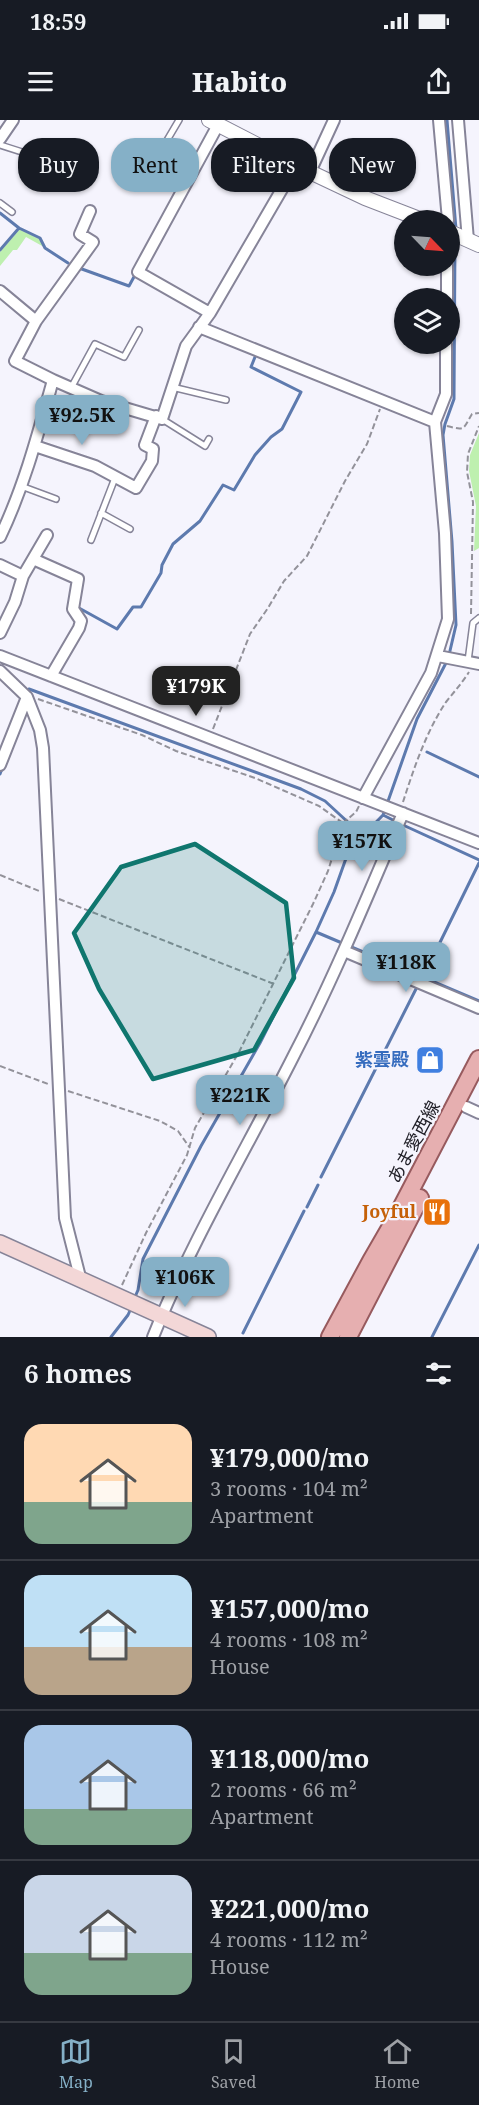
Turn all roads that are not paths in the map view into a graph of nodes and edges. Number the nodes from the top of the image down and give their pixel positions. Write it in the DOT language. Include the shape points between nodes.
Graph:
graph roads {
  1 [pos="13,120"];
  2 [pos="179,120"];
  3 [pos="334,120"];
  4 [pos="439,120"];
  5 [pos="458,120"];
  6 [pos="214,122"];
  7 [pos="168,138"];
  8 [pos="245,138"];
  9 [pos="0,139"];
  10 [pos="0,145"];
  11 [pos="18,151"];
  12 [pos="317,157"];
  13 [pos="317,175"];
  14 [pos="280,192"];
  15 [pos="0,202"];
  16 [pos="396,210"];
  17 [pos="447,210"];
  18 [pos="90,211"];
  19 [pos="12,212"];
  20 [pos="465,239"];
  21 [pos="0,291"];
  22 [pos="210,313"];
  23 [pos="36,321"];
  24 [pos="199,327"];
  25 [pos="139,330"];
  26 [pos="446,354"];
  27 [pos="53,380"];
  28 [pos="172,387"];
  29 [pos="70,388"];
  30 [pos="226,400"];
  31 [pos="159,417"];
  32 [pos="435,422"];
  33 [pos="209,439"];
  34 [pos="35,446"];
  35 [pos="115,478"];
  36 [pos="21,486"];
  37 [pos="56,499"];
  38 [pos="100,513"];
  39 [pos="4,517"];
  40 [pos="130,529"];
  41 [pos="47,535"];
  42 [pos="0,537"];
  43 [pos="91,540"];
  44 [pos="33,559"];
  45 [pos="0,565"];
  46 [pos="23,576"];
  47 [pos="479,618"];
  48 [pos="0,633"];
  49 [pos="0,656"];
  50 [pos="445,658"];
  51 [pos="474,662"];
  52 [pos="0,671"];
  53 [pos="51,676"];
  54 [pos="27,697"];
  55 [pos="0,765"];
  56 [pos="363,798"];
  57 [pos="398,811"];
  58 [pos="479,843"];
  59 [pos="346,947"];
  60 [pos="479,1008"];
  61 [pos="479,1059"];
  62 [pos="479,1082"];
  63 [pos="472,1110"];
  64 [pos="0,1243"];
  65 [pos="81,1281"];
  66 [pos="155,1313"];
  67 [pos="153,1337"];
  68 [pos="208,1337"];
  69 [pos="330,1337"];
  70 [pos="348,1337"];
  1 -- 9 [label="street"];
  2 -- 7 [label="lane"];
  3 -- 12 [label="street"];
  4 -- 17 [label="street"];
  5 -- 20 [label="street"];
  6 -- 8 [label="street"];
  6 -- 22 [label="street" via="138,272"];
  10 -- 11 [label="lane"];
  13 -- 16 [label="street"];
  14 -- 22 [label="street"];
  15 -- 19 [label="lane"];
  18 -- 23 [label="street" via="80,234 93,242"];
  21 -- 23 [label="street"];
  22 -- 24 [label="street"];
  23 -- 27 [label="street" via="15,361"];
  24 -- 28 [label="street" via="186,346"];
  24 -- 32 [label="street"];
  25 -- 29 [label="lane" via="124,357 95,344"];
  26 -- 32 [label="street" via="446,394"];
  27 -- 29 [label="street"];
  27 -- 34 [label="street"];
  28 -- 30 [label="lane"];
  28 -- 31 [label="street"];
  29 -- 31 [label="street"];
  31 -- 33 [label="lane" via="205,446"];
  31 -- 35 [label="street" via="145,445 153,449 152,461 136,488"];
  32 -- 50 [label="street" via="446,532"];
  34 -- 35 [label="street" via="95,466"];
  34 -- 36 [label="street"];
  35 -- 38 [label="lane"];
  36 -- 37 [label="lane"];
  36 -- 39 [label="street"];
  38 -- 40 [label="lane"];
  38 -- 43 [label="lane"];
  39 -- 42 [label="street"];
  41 -- 44 [label="street"];
  44 -- 46 [label="street"];
  44 -- 53 [label="street" via="78,579 73,609 81,621"];
  45 -- 46 [label="street"];
  46 -- 48 [label="street"];
  47 -- 51 [label="lane" via="473,623"];
  49 -- 53 [label="street"];
  50 -- 51 [label="street"];
  50 -- 56 [label="street" via="431,673"];
  52 -- 54 [label="street"];
  53 -- 56 [label="street"];
  54 -- 55 [label="street"];
  54 -- 65 [label="street" via="43,748 65,1218"];
  56 -- 57 [label="street"];
  57 -- 58 [label="street"];
  57 -- 59 [label="street"];
  59 -- 60 [label="street"];
  59 -- 66 [label="street" via="293,1058"];
  61 -- 69 [label="main road, あま愛西線"];
  62 -- 63 [label="main road, あま愛西線"];
  63 -- 70 [label="main road, あま愛西線"];
  64 -- 65 [label="main road"];
  65 -- 66 [label="main road"];
  66 -- 67 [label="street"];
  66 -- 68 [label="main road"];
}
